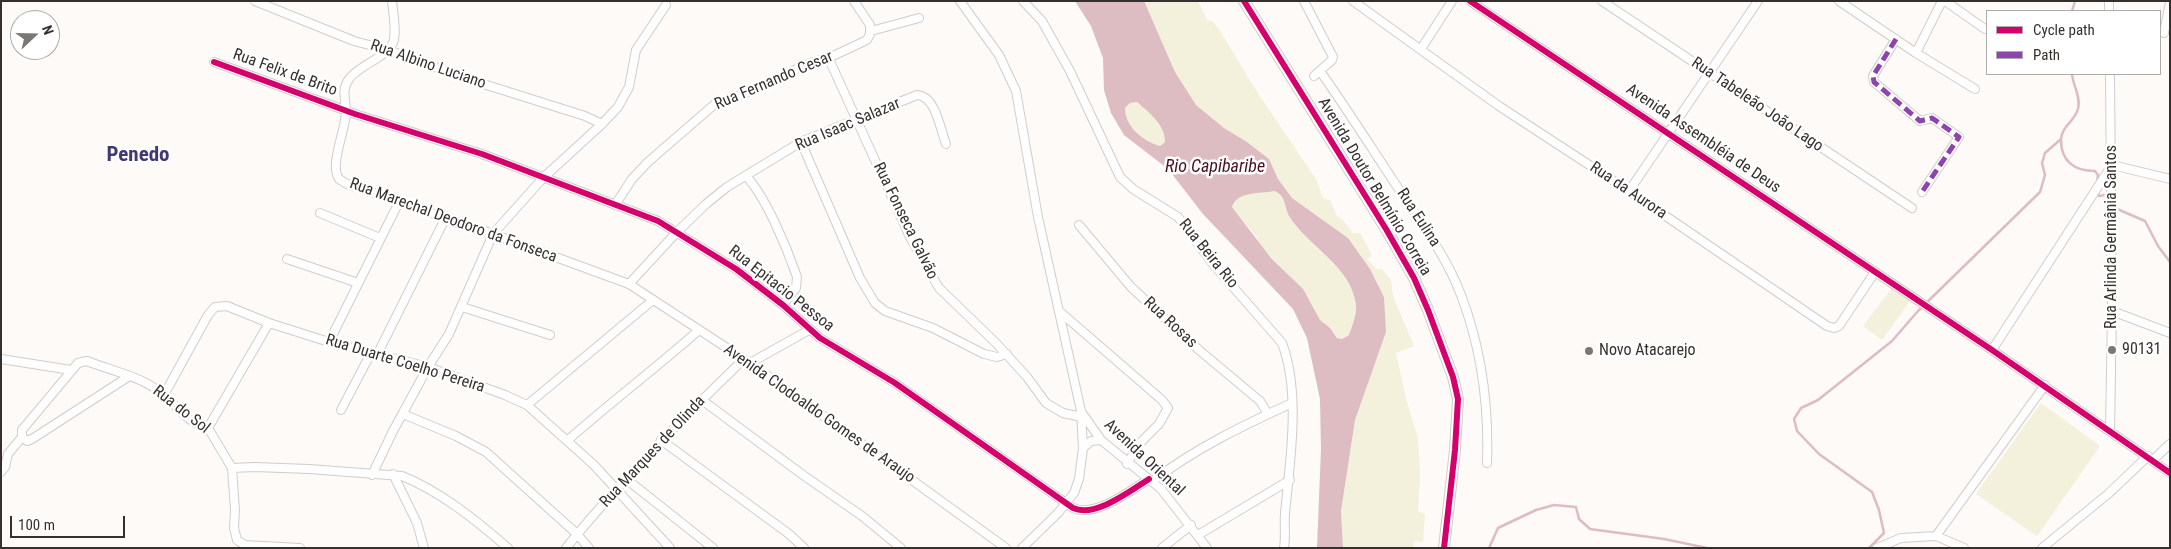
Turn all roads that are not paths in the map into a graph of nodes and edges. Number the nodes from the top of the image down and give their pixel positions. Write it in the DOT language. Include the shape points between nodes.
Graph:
graph roads {
  1 [pos="255,1"];
  2 [pos="392,1"];
  3 [pos="854,1"];
  4 [pos="960,1"];
  5 [pos="1023,1"];
  6 [pos="1244,1"];
  7 [pos="1304,1"];
  8 [pos="1354,1"];
  9 [pos="1452,1"];
  10 [pos="1470,1"];
  11 [pos="1602,1"];
  12 [pos="1758,1"];
  13 [pos="1839,1"];
  14 [pos="1944,1"];
  15 [pos="2170,2"];
  16 [pos="666,5"];
  17 [pos="919,18"];
  18 [pos="1985,29"];
  19 [pos="871,31"];
  20 [pos="2165,33"];
  21 [pos="1896,39"];
  22 [pos="1421,49"];
  23 [pos="388,50"];
  24 [pos="1916,53"];
  25 [pos="828,57"];
  26 [pos="214,62"];
  27 [pos="1709,72"];
  28 [pos="2110,75"];
  29 [pos="1975,89"];
  30 [pos="346,113"];
  31 [pos="855,120"];
  32 [pos="602,124"];
  33 [pos="1669,133"];
  34 [pos="801,142"];
  35 [pos="946,144"];
  36 [pos="2112,165"];
  37 [pos="746,176"];
  38 [pos="544,178"];
  39 [pos="2170,179"];
  40 [pos="1629,191"];
  41 [pos="1922,192"];
  42 [pos="398,202"];
  43 [pos="615,205"];
  44 [pos="1912,208"];
  45 [pos="320,213"];
  46 [pos="445,219"];
  47 [pos="1079,225"];
  48 [pos="676,233"];
  49 [pos="493,234"];
  50 [pos="380,238"];
  51 [pos="287,259"];
  52 [pos="1875,272"];
  53 [pos="358,283"];
  54 [pos="629,284"];
  55 [pos="653,300"];
  56 [pos="783,305"];
  57 [pos="462,307"];
  58 [pos="1059,310"];
  59 [pos="2112,311"];
  60 [pos="269,323"];
  61 [pos="700,330"];
  62 [pos="808,330"];
  63 [pos="2170,334"];
  64 [pos="550,335"];
  65 [pos="329,342"];
  66 [pos="1992,350"];
  67 [pos="374,354"];
  68 [pos="1007,354"];
  69 [pos="1,360"];
  70 [pos="747,362"];
  71 [pos="428,367"];
  72 [pos="71,370"];
  73 [pos="128,377"];
  74 [pos="2044,385"];
  75 [pos="164,395"];
  76 [pos="702,400"];
  77 [pos="1292,403"];
  78 [pos="527,405"];
  79 [pos="341,410"];
  80 [pos="403,414"];
  81 [pos="1082,414"];
  82 [pos="1268,414"];
  83 [pos="208,428"];
  84 [pos="2110,431"];
  85 [pos="22,437"];
  86 [pos="568,440"];
  87 [pos="661,440"];
  88 [pos="1101,440"];
  89 [pos="2170,444"];
  90 [pos="1083,448"];
  91 [pos="2150,458"];
  92 [pos="1487,463"];
  93 [pos="1127,464"];
  94 [pos="232,468"];
  95 [pos="1,472"];
  96 [pos="2170,473"];
  97 [pos="394,474"];
  98 [pos="372,475"];
  99 [pos="625,478"];
  100 [pos="1151,480"];
  101 [pos="1290,480"];
  102 [pos="617,488"];
  103 [pos="1067,503"];
  104 [pos="1191,525"];
  105 [pos="577,534"];
  106 [pos="1198,534"];
  107 [pos="1936,536"];
  108 [pos="300,548"];
  109 [pos="424,548"];
  110 [pos="508,548"];
  111 [pos="566,548"];
  112 [pos="589,548"];
  113 [pos="670,548"];
  114 [pos="713,548"];
  115 [pos="804,548"];
  116 [pos="901,548"];
  117 [pos="1006,548"];
  118 [pos="1022,548"];
  119 [pos="1162,548"];
  120 [pos="1208,548"];
  121 [pos="1284,548"];
  122 [pos="1444,548"];
  123 [pos="1877,548"];
  124 [pos="1964,548"];
  125 [pos="2042,548"];
  1 -- 23 [label="street, Rua Albino Luciano" via="354,41"];
  2 -- 23 [label="street" via="394,37"];
  3 -- 19 [label="street"];
  4 -- 58 [label="street, Avenida Oriental" via="999,55 1016,91 1038,217"];
  5 -- 77 [label="street, Rua Beira Rio" via="1042,21 1123,181 1178,217 1213,264 1278,336 1287,359"];
  6 -- 122 [label="main road, Avenida Doutor Belmínio Correia" via="1409,268 1444,352 1456,387 1458,410"];
  7 -- 92 [label="street, Rua Eulina" via="1333,56 1316,73 1413,211 1449,268 1461,294 1471,322 1486,392"];
  8 -- 22 [label="street, Rua da Aurora"];
  9 -- 22 [label="street"];
  10 -- 33 [label="street, Avenida Assembléia de Deus"];
  11 -- 27 [label="street, Rua Tabeleão João Lago"];
  12 -- 27 [label="street"];
  13 -- 21 [label="street"];
  14 -- 18 [label="street"];
  14 -- 24 [label="street"];
  15 -- 20 [label="street"];
  16 -- 32 [label="street" via="636,50 625,95"];
  17 -- 19 [label="street"];
  19 -- 25 [label="street, Rua Fernando Cesar" via="862,43"];
  21 -- 24 [label="street"];
  21 -- 41 [label="street" via="1873,76 1874,82 1920,121 1932,118 1959,136"];
  22 -- 40 [label="street, Rua da Aurora" via="1499,106"];
  23 -- 30 [label="street, Rua Felix de Brito" via="347,80 344,88"];
  23 -- 32 [label="street, Rua Albino Luciano"];
  24 -- 29 [label="street"];
  25 -- 31 [label="street, Rua Fonseca Galvão"];
  25 -- 43 [label="street, Rua Fernando Cesar" via="749,92 716,102 648,162"];
  26 -- 30 [label="street, Rua Felix de Brito"];
  27 -- 33 [label="street"];
  27 -- 44 [label="street, Rua Tabeleão João Lago"];
  28 -- 36 [label="street, Rua Arlinda Germânia Santos"];
  30 -- 38 [label="street, Rua Epitacio Pessoa" via="482,154"];
  30 -- 42 [label="street, Rua Marechal Deodoro da Fonseca" via="337,163 338,177 347,184"];
  31 -- 34 [label="street, Rua Isaac Salazar"];
  31 -- 35 [label="street, Rua Isaac Salazar" via="916,95 922,96 931,104"];
  31 -- 68 [label="street, Rua Fonseca Galvão" via="931,277"];
  32 -- 38 [label="street"];
  33 -- 40 [label="street"];
  33 -- 52 [label="street, Avenida Assembléia de Deus"];
  34 -- 37 [label="street, Rua Isaac Salazar"];
  34 -- 68 [label="street" via="860,278 875,303 885,311 933,328 984,354 996,357"];
  36 -- 39 [label="street"];
  36 -- 59 [label="street, Rua Arlinda Germânia Santos"];
  36 -- 66 [label="street"];
  37 -- 48 [label="street, Rua Isaac Salazar" via="706,204"];
  37 -- 56 [label="street" via="763,200 797,277 796,288"];
  38 -- 43 [label="street, Rua Epitacio Pessoa"];
  38 -- 49 [label="street"];
  40 -- 52 [label="street, Rua da Aurora" via="1830,327 1836,327"];
  42 -- 46 [label="street, Rua Marechal Deodoro da Fonseca"];
  42 -- 50 [label="street"];
  43 -- 48 [label="street, Rua Epitacio Pessoa" via="658,221"];
  45 -- 50 [label="street"];
  46 -- 49 [label="street, Rua Marechal Deodoro da Fonseca"];
  46 -- 67 [label="street"];
  47 -- 82 [label="street, Rua Rosas" via="1131,287 1260,401"];
  48 -- 54 [label="street, Rua Isaac Salazar"];
  48 -- 56 [label="street, Rua Epitacio Pessoa" via="736,269"];
  49 -- 54 [label="street, Rua Marechal Deodoro da Fonseca"];
  49 -- 57 [label="street"];
  50 -- 53 [label="street"];
  51 -- 53 [label="street"];
  52 -- 66 [label="street, Avenida Assembléia de Deus"];
  53 -- 65 [label="street"];
  54 -- 55 [label="street, Avenida Clodoaldo Gomes de Araujo"];
  55 -- 61 [label="street, Avenida Clodoaldo Gomes de Araujo"];
  55 -- 78 [label="street"];
  56 -- 62 [label="street, Rua Epitacio Pessoa"];
  57 -- 64 [label="street"];
  57 -- 71 [label="street"];
  58 -- 81 [label="street, Avenida Oriental"];
  58 -- 93 [label="street" via="1094,338 1168,408 1160,424 1139,444"];
  59 -- 63 [label="street"];
  59 -- 84 [label="street, Rua Arlinda Germânia Santos"];
  60 -- 65 [label="street, Rua Duarte Coelho Pereira"];
  60 -- 75 [label="street, Rua Duarte Coelho Pereira" via="227,306 215,307"];
  60 -- 83 [label="street"];
  61 -- 70 [label="street, Avenida Clodoaldo Gomes de Araujo"];
  61 -- 86 [label="street"];
  62 -- 70 [label="street, Rua Marques de Olinda"];
  62 -- 103 [label="street, Rua Epitacio Pessoa" via="895,383"];
  65 -- 67 [label="street, Rua Duarte Coelho Pereira"];
  66 -- 74 [label="street"];
  67 -- 71 [label="street, Rua Duarte Coelho Pereira"];
  67 -- 79 [label="street"];
  68 -- 81 [label="street, Rua Fonseca Galvão" via="1046,403 1063,413"];
  69 -- 72 [label="street"];
  70 -- 76 [label="street, Rua Marques de Olinda"];
  70 -- 117 [label="street, Avenida Clodoaldo Gomes de Araujo"];
  71 -- 78 [label="street, Rua Duarte Coelho Pereira"];
  71 -- 80 [label="street"];
  72 -- 73 [label="street, Rua do Sol" via="78,362 87,361"];
  72 -- 85 [label="street" via="22,430"];
  73 -- 75 [label="street, Rua do Sol" via="144,382"];
  73 -- 85 [label="street" via="32,439 27,441"];
  74 -- 84 [label="street"];
  74 -- 107 [label="street"];
  75 -- 83 [label="street, Rua do Sol" via="198,426"];
  76 -- 87 [label="street, Rua Marques de Olinda"];
  76 -- 116 [label="street"];
  77 -- 82 [label="street"];
  77 -- 101 [label="street, Rua Beira Rio"];
  78 -- 86 [label="street, Rua Duarte Coelho Pereira"];
  80 -- 98 [label="street"];
  80 -- 105 [label="street" via="486,452"];
  81 -- 88 [label="street, Avenida Oriental"];
  81 -- 90 [label="street"];
  82 -- 100 [label="street"];
  83 -- 94 [label="street, Rua do Sol"];
  84 -- 91 [label="street"];
  85 -- 95 [label="street" via="8,454"];
  86 -- 102 [label="street, Rua Duarte Coelho Pereira"];
  87 -- 99 [label="street, Rua Marques de Olinda"];
  87 -- 115 [label="street"];
  88 -- 90 [label="street" via="1091,441"];
  88 -- 93 [label="street, Avenida Oriental"];
  89 -- 91 [label="street"];
  90 -- 103 [label="street" via="1079,479"];
  91 -- 96 [label="street"];
  91 -- 125 [label="street"];
  93 -- 100 [label="street, Avenida Oriental"];
  94 -- 98 [label="street" via="310,469"];
  94 -- 108 [label="street, Rua do Sol" via="237,540 245,545"];
  97 -- 98 [label="street"];
  97 -- 109 [label="street" via="418,523"];
  97 -- 110 [label="street" via="415,481 464,512"];
  99 -- 102 [label="street, Rua Marques de Olinda"];
  99 -- 114 [label="street"];
  100 -- 103 [label="street, Rua Epitacio Pessoa" via="1086,512"];
  100 -- 104 [label="street, Avenida Oriental"];
  101 -- 106 [label="street"];
  101 -- 121 [label="street, Rua Beira Rio"];
  102 -- 105 [label="street, Rua Marques de Olinda"];
  102 -- 113 [label="street, Rua Duarte Coelho Pereira"];
  103 -- 118 [label="street"];
  104 -- 106 [label="street, Avenida Oriental"];
  104 -- 119 [label="street"];
  105 -- 111 [label="street, Rua Marques de Olinda"];
  105 -- 112 [label="street"];
  106 -- 120 [label="street, Avenida Oriental"];
  107 -- 123 [label="street" via="1901,538"];
  107 -- 124 [label="street"];
}
